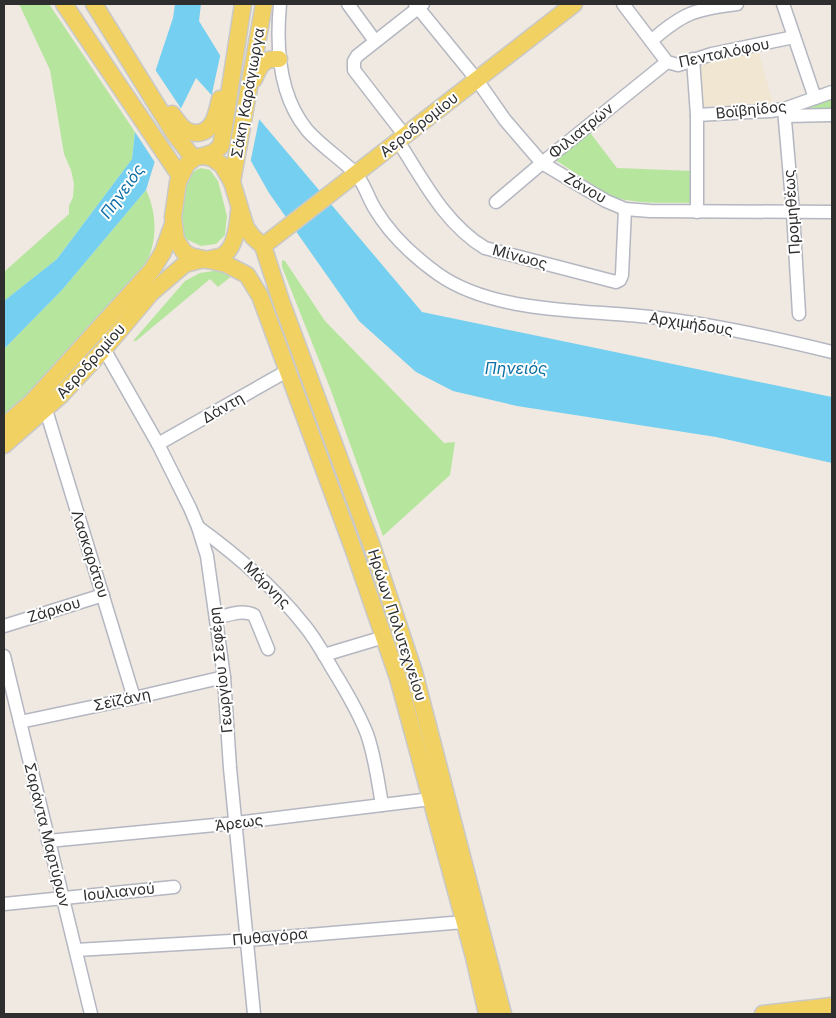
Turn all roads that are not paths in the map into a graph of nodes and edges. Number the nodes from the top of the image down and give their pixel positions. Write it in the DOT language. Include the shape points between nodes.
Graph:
graph roads {
  1 [pos="64,4"];
  2 [pos="94,4"];
  3 [pos="243,4"];
  4 [pos="264,4"];
  5 [pos="280,4"];
  6 [pos="348,4"];
  7 [pos="574,4"];
  8 [pos="623,4"];
  9 [pos="737,4"];
  10 [pos="783,4"];
  11 [pos="419,5"];
  12 [pos="794,38"];
  13 [pos="375,41"];
  14 [pos="651,41"];
  15 [pos="280,59"];
  16 [pos="693,59"];
  17 [pos="667,62"];
  18 [pos="254,71"];
  19 [pos="232,72"];
  20 [pos="477,80"];
  21 [pos="832,92"];
  22 [pos="815,98"];
  23 [pos="784,113"];
  24 [pos="697,115"];
  25 [pos="832,115"];
  26 [pos="180,132"];
  27 [pos="402,138"];
  28 [pos="199,157"];
  29 [pos="542,163"];
  30 [pos="233,175"];
  31 [pos="355,175"];
  32 [pos="180,176"];
  33 [pos="496,202"];
  34 [pos="239,207"];
  35 [pos="625,209"];
  36 [pos="697,212"];
  37 [pos="793,212"];
  38 [pos="832,212"];
  39 [pos="173,224"];
  40 [pos="263,246"];
  41 [pos="203,260"];
  42 [pos="238,270"];
  43 [pos="547,308"];
  44 [pos="799,314"];
  45 [pos="104,349"];
  46 [pos="832,352"];
  47 [pos="287,371"];
  48 [pos="46,410"];
  49 [pos="4,426"];
  50 [pos="158,444"];
  51 [pos="4,445"];
  52 [pos="198,527"];
  53 [pos="103,594"];
  54 [pos="216,618"];
  55 [pos="4,626"];
  56 [pos="384,636"];
  57 [pos="268,649"];
  58 [pos="324,654"];
  59 [pos="4,656"];
  60 [pos="224,677"];
  61 [pos="134,698"];
  62 [pos="20,722"];
  63 [pos="430,798"];
  64 [pos="382,805"];
  65 [pos="236,823"];
  66 [pos="48,841"];
  67 [pos="174,887"];
  68 [pos="62,898"];
  69 [pos="4,904"];
  70 [pos="464,922"];
  71 [pos="248,940"];
  72 [pos="76,950"];
  73 [pos="832,1006"];
  74 [pos="91,1014"];
  75 [pos="254,1014"];
  76 [pos="487,1014"];
  77 [pos="503,1014"];
  78 [pos="763,1014"];
  1 -- 32 [label="main road"];
  2 -- 26 [label="main road" via="154,100"];
  3 -- 19 [label="main road, Σάκη Καράγιωργα"];
  4 -- 18 [label="main road, Σάκη Καράγιωργα"];
  5 -- 15 [label="street, Σάκη Καράγιωργα"];
  6 -- 13 [label="street"];
  7 -- 20 [label="main road, Αεροδρομίου"];
  8 -- 14 [label="street, Πενταλόφου"];
  9 -- 14 [label="street" via="697,10 683,16"];
  10 -- 12 [label="street"];
  11 -- 13 [label="street"];
  11 -- 20 [label="street, Ζάνου"];
  12 -- 16 [label="street, Πενταλόφου"];
  12 -- 22 [label="street"];
  13 -- 27 [label="street" via="357,56 354,70"];
  14 -- 17 [label="street, Πενταλόφου"];
  15 -- 18 [label="main road" via="266,60"];
  15 -- 31 [label="street, Σάκη Καράγιωργα" via="288,96 298,116"];
  16 -- 17 [label="street, Πενταλόφου" via="678,65"];
  16 -- 24 [label="street"];
  17 -- 29 [label="street, Φιλιατρών"];
  18 -- 30 [label="main road, Σάκη Καράγιωργα"];
  19 -- 26 [label="main road" via="223,87 216,115 206,131"];
  19 -- 28 [label="main road, Σάκη Καράγιωργα" via="220,146 214,152"];
  20 -- 27 [label="main road, Αεροδρομίου"];
  20 -- 29 [label="street, Ζάνου" via="505,120"];
  21 -- 22 [label="street, Βοϊβηίδος"];
  22 -- 23 [label="street, Βοϊβηίδος"];
  23 -- 24 [label="street, Βοϊβηίδος"];
  23 -- 25 [label="street"];
  23 -- 37 [label="street, Προμηθέως"];
  24 -- 36 [label="street"];
  26 -- 28 [label="main road"];
  27 -- 31 [label="main road, Αεροδρομίου"];
  27 -- 35 [label="street, Μίνωος" via="438,203 472,240 486,248 616,282 622,275"];
  28 -- 30 [label="main road" via="220,162"];
  28 -- 32 [label="main road"];
  29 -- 33 [label="street, Φιλιατρών"];
  29 -- 35 [label="street, Ζάνου"];
  30 -- 34 [label="main road"];
  31 -- 40 [label="main road, Αεροδρομίου"];
  31 -- 43 [label="street, Σάκη Καράγιωργα" via="392,234 438,274 477,294"];
  32 -- 39 [label="main road"];
  34 -- 40 [label="main road" via="248,232"];
  34 -- 41 [label="main road" via="235,234 228,250 220,256"];
  35 -- 36 [label="street, Ζάνου"];
  36 -- 37 [label="street, Ζάνου"];
  37 -- 38 [label="street, Ζάνου"];
  37 -- 44 [label="street, Προμηθέως"];
  39 -- 41 [label="main road" via="179,246 190,256"];
  39 -- 49 [label="main road, Αεροδρομίου" via="163,252 152,270 32,402"];
  40 -- 42 [label="main road" via="262,259 258,264"];
  40 -- 77 [label="main road, Ηρώων Πολυτεχνείου" via="398,622 424,707"];
  41 -- 42 [label="main road"];
  41 -- 45 [label="main road, Αεροδρομίου" via="185,264 151,293"];
  42 -- 47 [label="main road, Ηρώων Πολυτεχνείου" via="250,277 260,296"];
  43 -- 46 [label="street, Αρχιμήδους" via="679,321"];
  45 -- 48 [label="main road, Αεροδρομίου"];
  45 -- 50 [label="street, Γεωργίου Σεφέρη"];
  47 -- 50 [label="street, Δάντη"];
  47 -- 56 [label="main road, Ηρώων Πολυτεχνείου"];
  48 -- 51 [label="main road, Αεροδρομίου"];
  48 -- 53 [label="street, Λασκαράτου"];
  50 -- 52 [label="street, Γεωργίου Σεφέρη"];
  52 -- 54 [label="street, Γεωργίου Σεφέρη" via="207,556"];
  52 -- 58 [label="street, Μάρνης" via="266,582 304,625"];
  53 -- 55 [label="street, Ζάρκου"];
  53 -- 61 [label="street, Λασκαράτου"];
  54 -- 57 [label="street" via="249,612 254,615"];
  54 -- 60 [label="street, Γεωργίου Σεφέρη"];
  56 -- 58 [label="street"];
  56 -- 63 [label="main road, Ηρώων Πολυτεχνείου"];
  58 -- 64 [label="street, Μάρνης" via="354,704 367,736"];
  59 -- 62 [label="street, Σαράντα Μαρτύρων"];
  60 -- 61 [label="street, Σεϊζάνη"];
  60 -- 65 [label="street, Γεωργίου Σεφέρη"];
  61 -- 62 [label="street, Σεϊζάνη"];
  62 -- 66 [label="street, Σαράντα Μαρτύρων"];
  63 -- 64 [label="street, Άρεως"];
  63 -- 70 [label="main road, Ηρώων Πολυτεχνείου"];
  64 -- 65 [label="street, Άρεως"];
  65 -- 66 [label="street, Άρεως"];
  65 -- 71 [label="street, Γεωργίου Σεφέρη"];
  66 -- 68 [label="street, Σαράντα Μαρτύρων"];
  67 -- 68 [label="street, Ιουλιανού"];
  68 -- 69 [label="street, Ιουλιανού"];
  68 -- 72 [label="street, Σαράντα Μαρτύρων"];
  70 -- 71 [label="street, Πυθαγόρα"];
  70 -- 76 [label="main road, Ηρώων Πολυτεχνείου"];
  71 -- 72 [label="street, Πυθαγόρα"];
  71 -- 75 [label="street, Γεωργίου Σεφέρη"];
  72 -- 74 [label="street, Σαράντα Μαρτύρων"];
  73 -- 78 [label="main road"];
}
